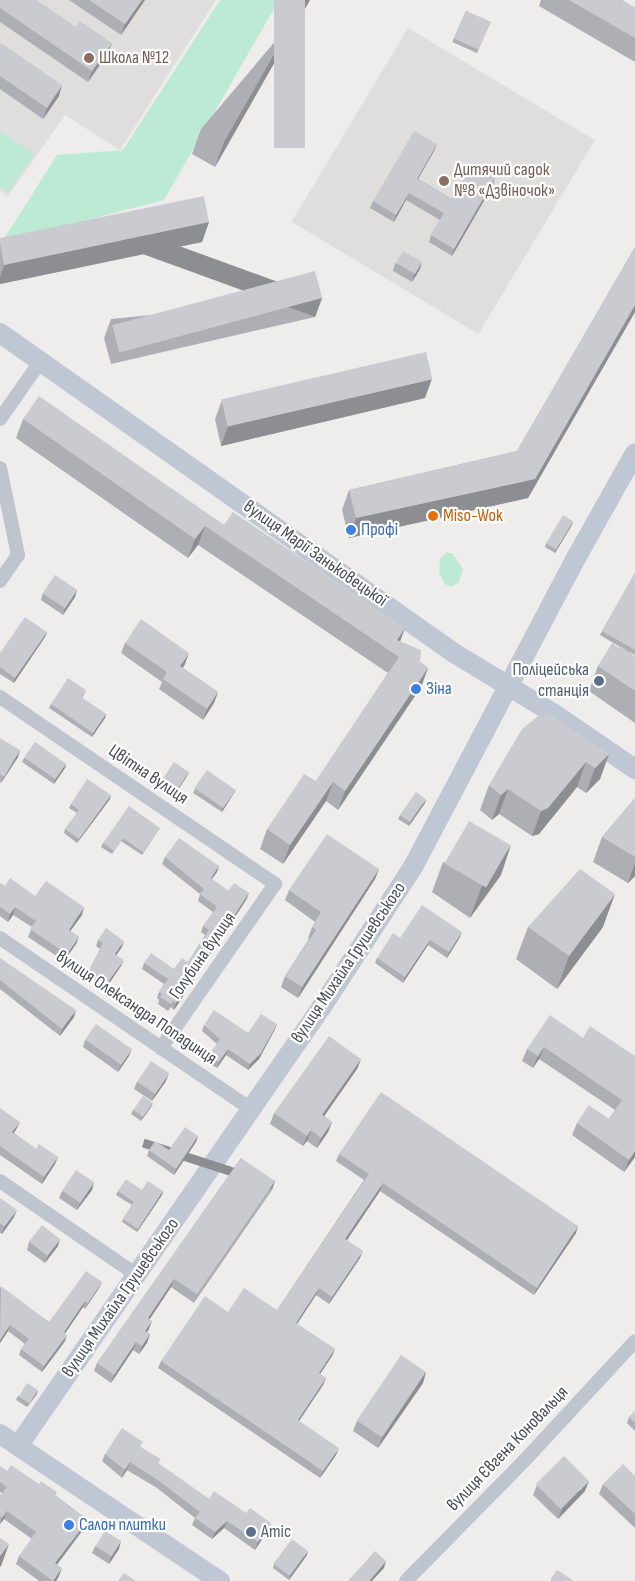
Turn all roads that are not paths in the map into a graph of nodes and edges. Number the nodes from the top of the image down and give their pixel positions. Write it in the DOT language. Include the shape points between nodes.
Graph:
graph roads {
  1 [pos="0,333"];
  2 [pos="40,362"];
  3 [pos="0,419"];
  4 [pos="635,453"];
  5 [pos="0,468"];
  6 [pos="0,581"];
  7 [pos="510,687"];
  8 [pos="0,697"];
  9 [pos="635,769"];
  10 [pos="275,884"];
  11 [pos="0,938"];
  12 [pos="161,1048"];
  13 [pos="251,1109"];
  14 [pos="0,1181"];
  15 [pos="137,1276"];
  16 [pos="635,1341"];
  17 [pos="0,1434"];
  18 [pos="18,1446"];
  19 [pos="220,1581"];
  20 [pos="406,1581"];
  1 -- 2 [label="street, вулиця Марії Заньковецької"];
  2 -- 3 [label="street"];
  2 -- 7 [label="street, вулиця Марії Заньковецької" via="454,653"];
  4 -- 7 [label="street, вулиця Михайла Грушевського" via="576,558"];
  5 -- 6 [label="street" via="18,555"];
  7 -- 9 [label="street, вулиця Марії Заньковецької"];
  7 -- 13 [label="street, вулиця Михайла Грушевського" via="413,867"];
  8 -- 10 [label="street, Цвітна вулиця"];
  10 -- 12 [label="street, Голубина вулиця"];
  11 -- 12 [label="street, вулиця Олександра Попадинця"];
  12 -- 13 [label="street, вулиця Олександра Попадинця"];
  13 -- 15 [label="street, вулиця Михайла Грушевського"];
  14 -- 15 [label="street"];
  15 -- 18 [label="street, вулиця Михайла Грушевського"];
  16 -- 20 [label="street, вулиця Євгена Коновальця" via="524,1461"];
  17 -- 18 [label="street"];
  18 -- 19 [label="street"];
}
